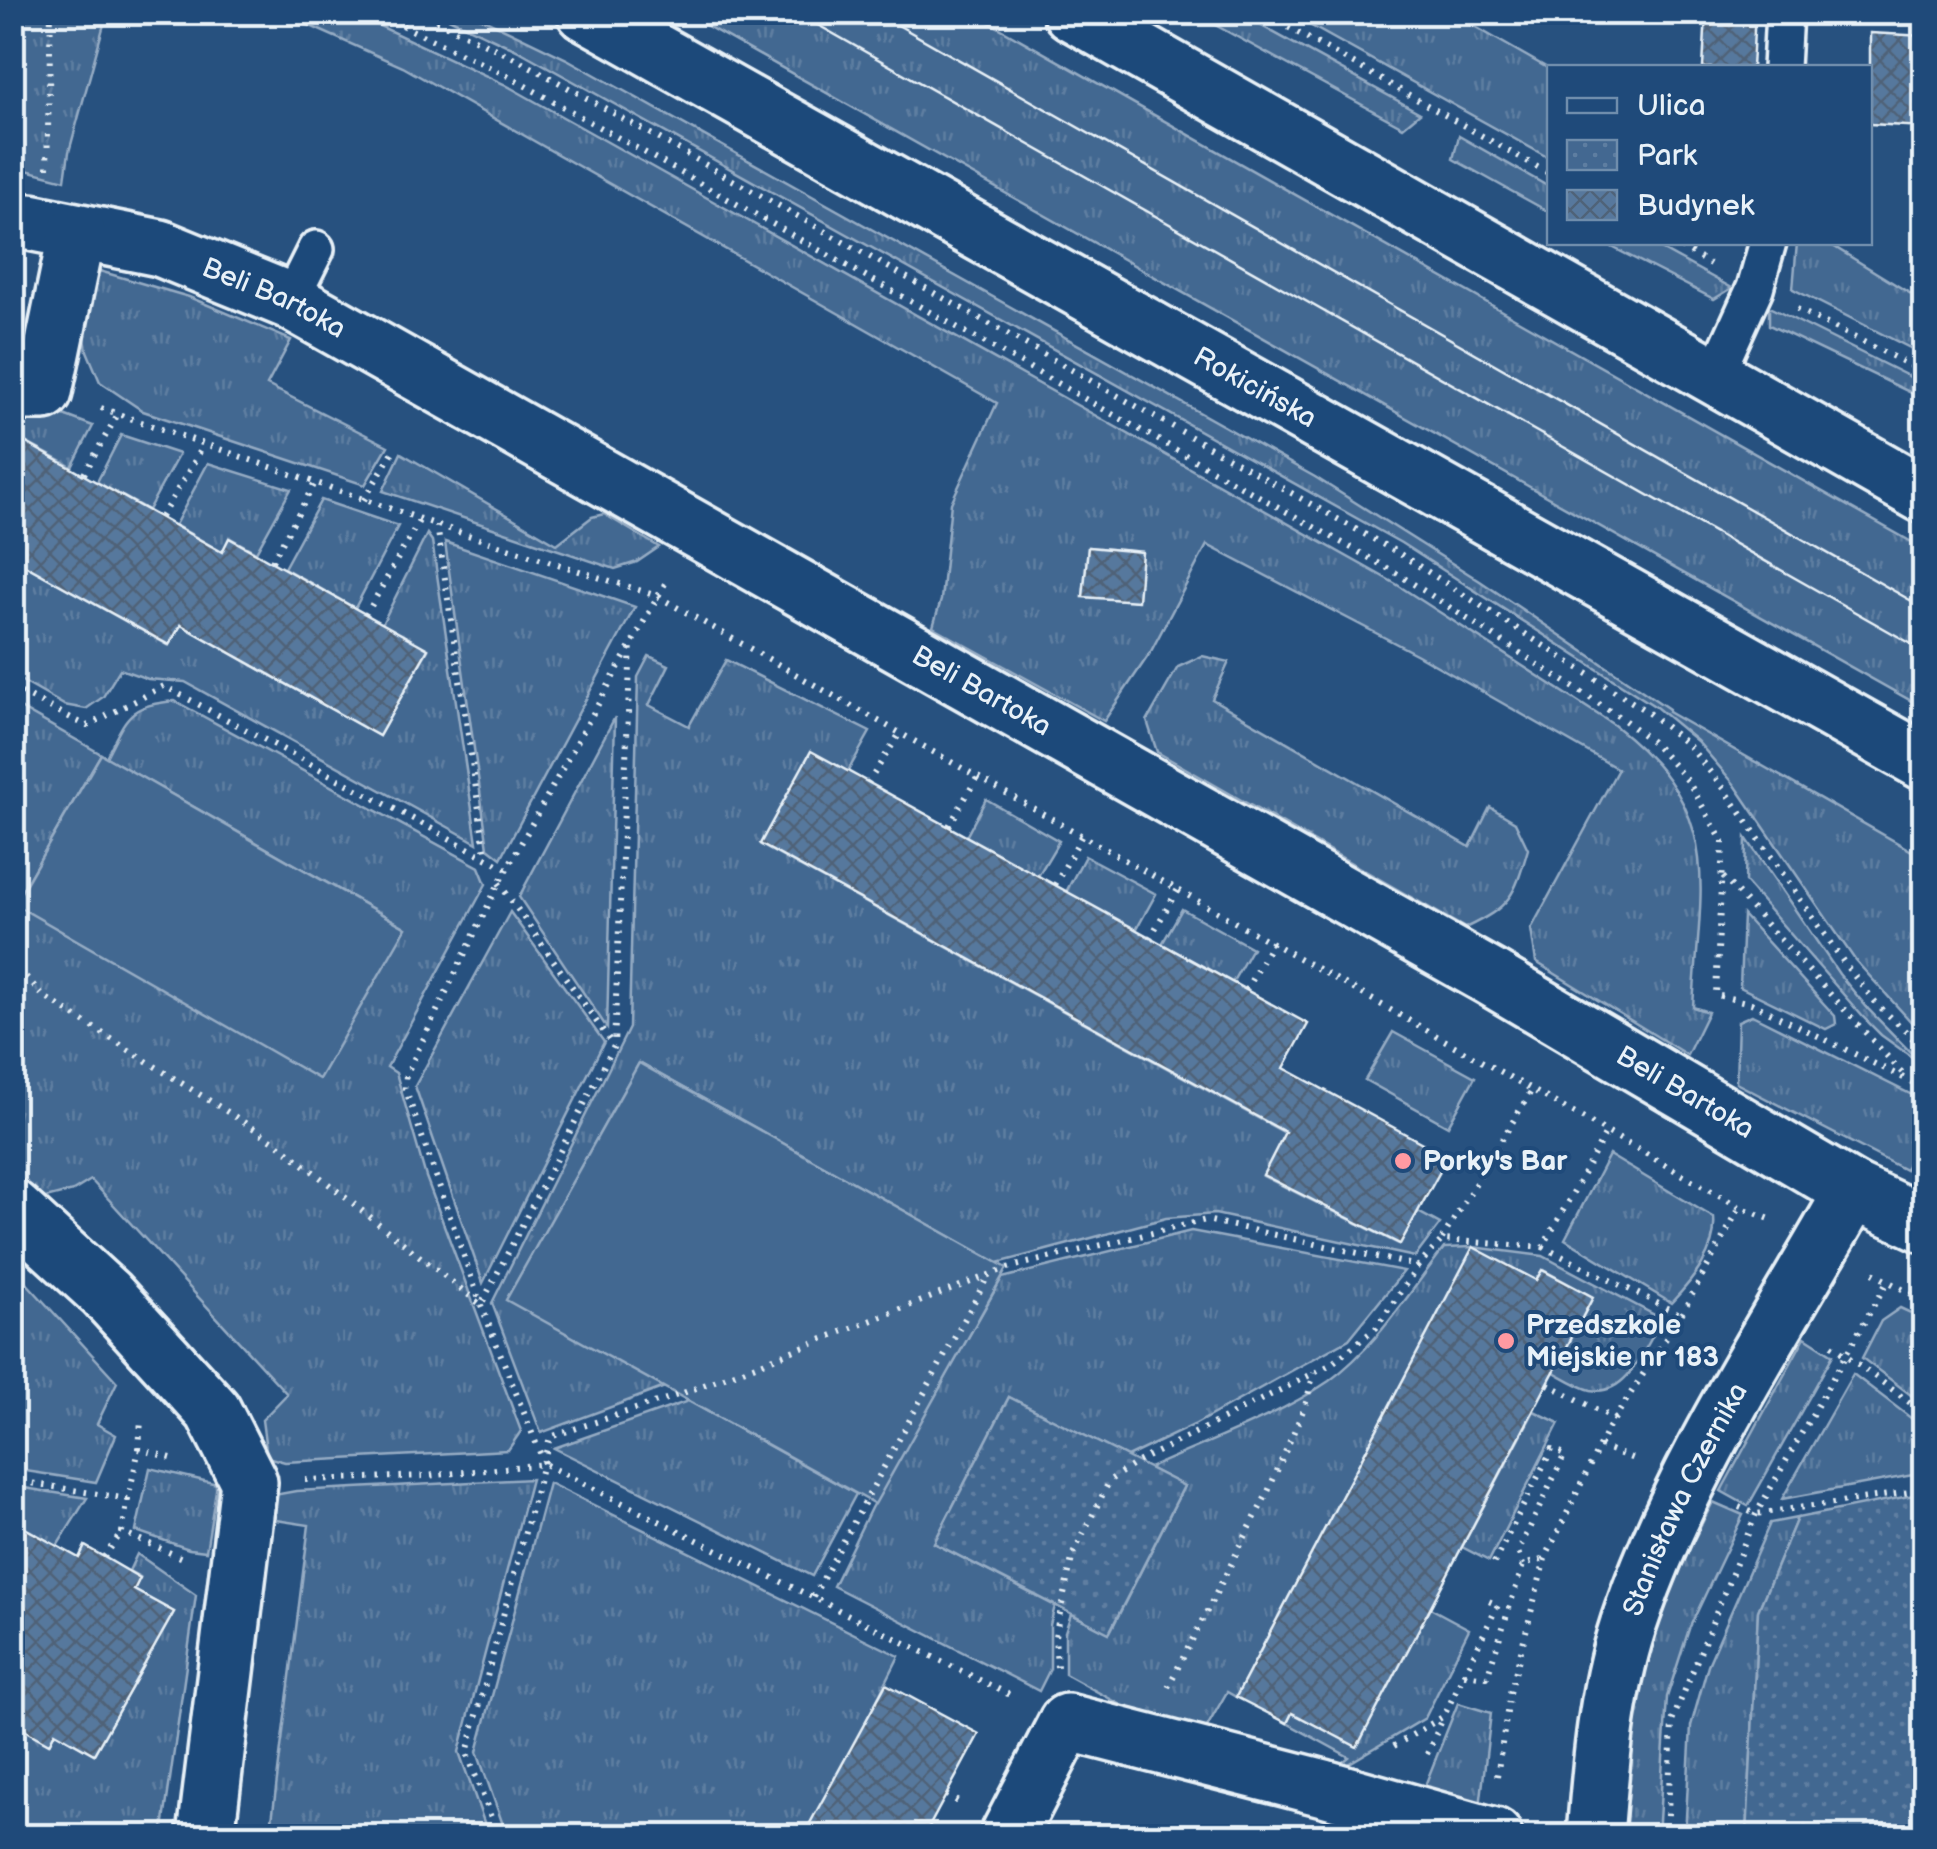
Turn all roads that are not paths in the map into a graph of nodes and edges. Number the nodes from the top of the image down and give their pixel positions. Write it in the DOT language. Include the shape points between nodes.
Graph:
graph roads {
  1 [pos="584,12"];
  2 [pos="1071,12"];
  3 [pos="1784,12"];
  4 [pos="1782,65"];
  5 [pos="12,222"];
  6 [pos="77,232"];
  7 [pos="1767,245"];
  8 [pos="316,249"];
  9 [pos="290,302"];
  10 [pos="1715,376"];
  11 [pos="28,392"];
  12 [pos="1924,495"];
  13 [pos="1924,762"];
  14 [pos="1853,1191"];
  15 [pos="12,1208"];
  16 [pos="1924,1224"];
  17 [pos="206,1836"];
  18 [pos="1008,1836"];
  19 [pos="1490,1836"];
  20 [pos="1594,1836"];
  1 -- 13 [label="street, Rokicińska"];
  2 -- 10 [label="street"];
  3 -- 4 [label="lane"];
  5 -- 6 [label="street, Beli Bartoka"];
  6 -- 9 [label="street, Beli Bartoka" via="160,248"];
  6 -- 11 [label="street"];
  7 -- 10 [label="lane"];
  8 -- 9 [label="lane"];
  9 -- 14 [label="street, Beli Bartoka" via="1490,977"];
  10 -- 12 [label="street"];
  14 -- 16 [label="street, Beli Bartoka"];
  14 -- 20 [label="street, Stanisława Czernika" via="1686,1483 1632,1613 1604,1732"];
  15 -- 17 [label="street" via="106,1294 212,1411 249,1482"];
  18 -- 19 [label="street" via="1057,1717"];
}
